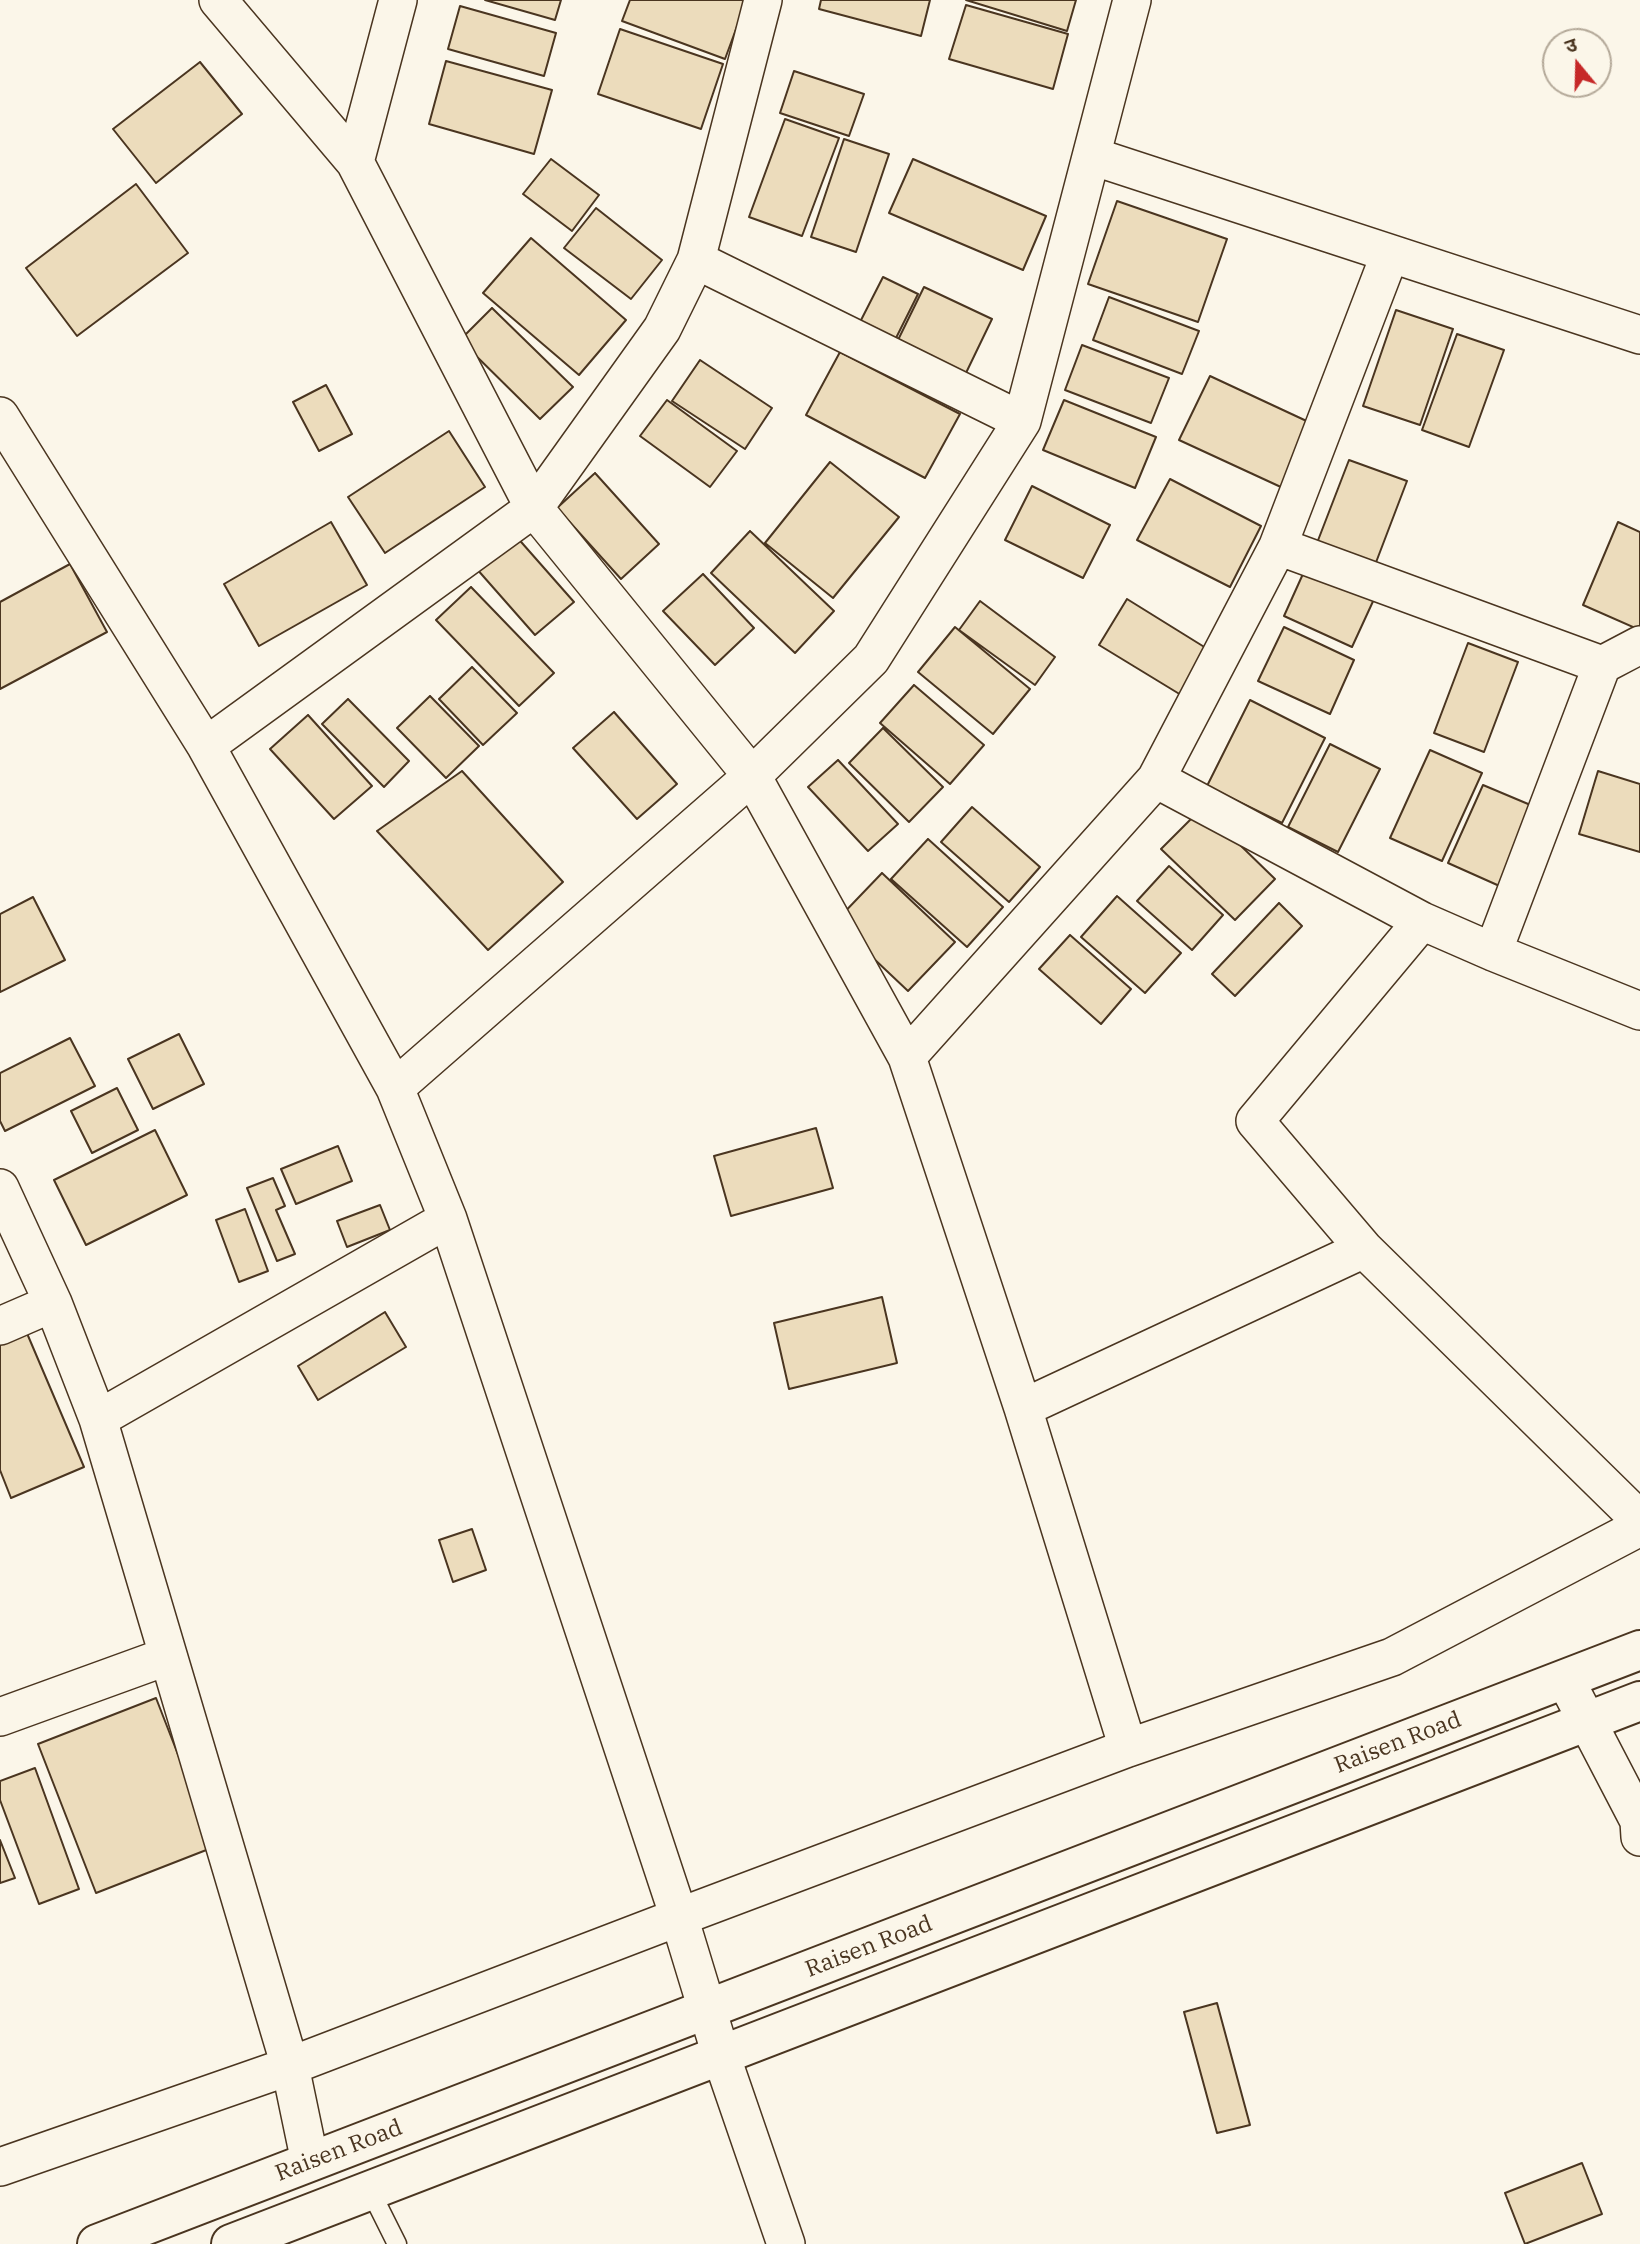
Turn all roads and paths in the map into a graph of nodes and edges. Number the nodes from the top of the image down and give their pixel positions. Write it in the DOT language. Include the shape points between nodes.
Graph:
graph roads {
  1 [pos="218,0"];
  2 [pos="398,0"];
  3 [pos="763,0"];
  4 [pos="1132,0"];
  5 [pos="1091,156"];
  6 [pos="355,162"];
  7 [pos="1390,254"];
  8 [pos="696,260"];
  9 [pos="1640,335"];
  10 [pos="0,416"];
  11 [pos="1022,421"];
  12 [pos="534,508"];
  13 [pos="1278,546"];
  14 [pos="1640,645"];
  15 [pos="1602,665"];
  16 [pos="206,746"];
  17 [pos="752,776"];
  18 [pos="1156,779"];
  19 [pos="1422,921"];
  20 [pos="1493,952"];
  21 [pos="1640,1011"];
  22 [pos="907,1057"];
  23 [pos="395,1088"];
  24 [pos="0,1188"];
  25 [pos="448,1219"];
  26 [pos="1364,1249"];
  27 [pos="53,1303"];
  28 [pos="0,1325"];
  29 [pos="1023,1408"];
  30 [pos="98,1419"];
  31 [pos="1640,1520"];
  32 [pos="1640,1527"];
  33 [pos="1640,1650"];
  34 [pos="169,1657"];
  35 [pos="1565,1679"];
  36 [pos="1640,1701"];
  37 [pos="0,1717"];
  38 [pos="1588,1721"];
  39 [pos="1128,1748"];
  40 [pos="1640,1826"];
  41 [pos="679,1917"];
  42 [pos="707,2009"];
  43 [pos="721,2055"];
  44 [pos="290,2066"];
  45 [pos="310,2162"];
  46 [pos="0,2167"];
  47 [pos="370,2190"];
  48 [pos="97,2244"];
  49 [pos="231,2244"];
  50 [pos="397,2244"];
  51 [pos="786,2244"];
  1 -- 6 [label="street"];
  2 -- 6 [label="street"];
  3 -- 8 [label="street"];
  4 -- 5 [label="street"];
  5 -- 7 [label="street"];
  5 -- 11 [label="street"];
  6 -- 12 [label="street"];
  7 -- 9 [label="street"];
  7 -- 13 [label="street"];
  8 -- 11 [label="street"];
  8 -- 12 [label="street" via="662,329"];
  10 -- 16 [label="street"];
  11 -- 17 [label="street" via="871,659"];
  12 -- 16 [label="street"];
  12 -- 17 [label="street"];
  13 -- 15 [label="street"];
  13 -- 18 [label="street"];
  14 -- 15 [label="street"];
  15 -- 20 [label="street"];
  16 -- 23 [label="street"];
  17 -- 22 [label="street"];
  17 -- 23 [label="street"];
  18 -- 19 [label="street"];
  18 -- 22 [label="street"];
  19 -- 20 [label="street"];
  19 -- 26 [label="street" via="1255,1121"];
  20 -- 21 [label="street"];
  22 -- 29 [label="street"];
  23 -- 25 [label="street"];
  24 -- 27 [label="street"];
  25 -- 30 [label="street"];
  25 -- 41 [label="street"];
  26 -- 29 [label="street"];
  26 -- 31 [label="street"];
  27 -- 28 [label="street"];
  27 -- 30 [label="street"];
  29 -- 39 [label="street"];
  30 -- 34 [label="street"];
  32 -- 39 [label="street" via="1392,1657"];
  33 -- 35 [label="main road, Raisen Road"];
  34 -- 37 [label="street"];
  34 -- 44 [label="street"];
  35 -- 38 [label="street"];
  35 -- 42 [label="main road, Raisen Road"];
  36 -- 38 [label="main road, Raisen Road"];
  38 -- 40 [label="street"];
  38 -- 43 [label="main road, Raisen Road"];
  39 -- 41 [label="street"];
  41 -- 42 [label="street"];
  41 -- 44 [label="street"];
  42 -- 43 [label="street"];
  42 -- 45 [label="main road, Raisen Road"];
  43 -- 47 [label="main road, Raisen Road"];
  43 -- 51 [label="street"];
  44 -- 45 [label="street"];
  44 -- 46 [label="street"];
  45 -- 48 [label="main road, Raisen Road"];
  47 -- 49 [label="main road, Raisen Road"];
  47 -- 50 [label="lane"];
}
